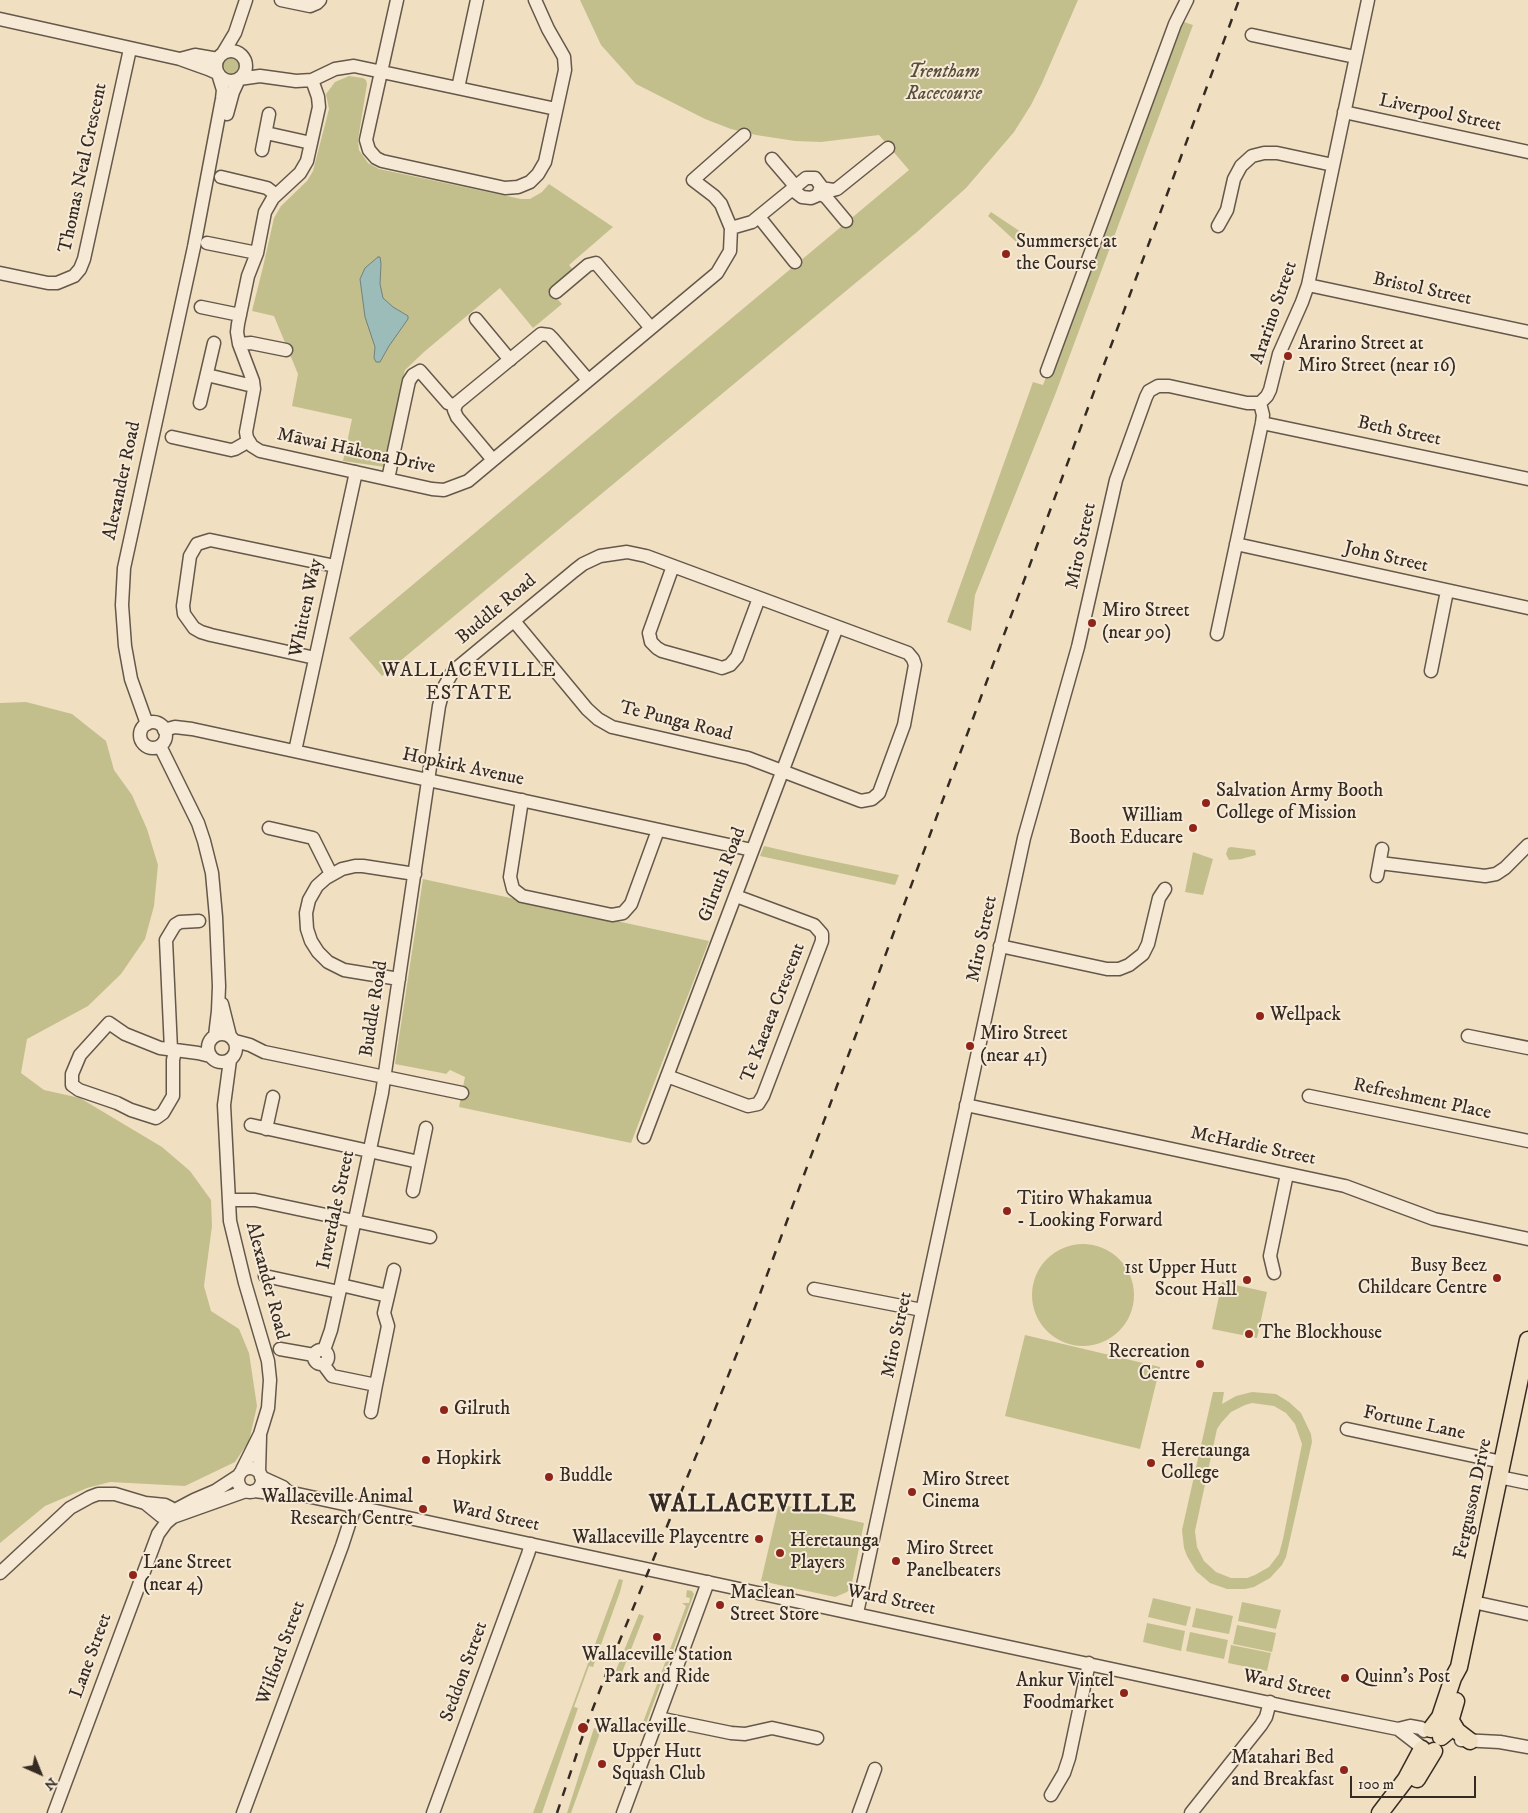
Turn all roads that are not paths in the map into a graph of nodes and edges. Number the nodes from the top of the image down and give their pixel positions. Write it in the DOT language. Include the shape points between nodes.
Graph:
graph roads {
  1 [pos="246,0"];
  2 [pos="250,0"];
  3 [pos="281,0"];
  4 [pos="320,0"];
  5 [pos="397,0"];
  6 [pos="477,0"];
  7 [pos="535,0"];
  8 [pos="1187,0"];
  9 [pos="1368,0"];
  10 [pos="0,19"];
  11 [pos="1252,35"];
  12 [pos="130,49"];
  13 [pos="220,56"];
  14 [pos="1356,57"];
  15 [pos="244,58"];
  16 [pos="180,59"];
  17 [pos="380,71"];
  18 [pos="218,75"];
  19 [pos="277,78"];
  20 [pos="239,79"];
  21 [pos="312,80"];
  22 [pos="458,88"];
  23 [pos="556,109"];
  24 [pos="1344,112"];
  25 [pos="270,114"];
  26 [pos="266,133"];
  27 [pos="744,135"];
  28 [pos="311,143"];
  29 [pos="888,148"];
  30 [pos="262,150"];
  31 [pos="1528,152"];
  32 [pos="772,159"];
  33 [pos="1333,165"];
  34 [pos="221,178"];
  35 [pos="795,188"];
  36 [pos="820,190"];
  37 [pos="276,195"];
  38 [pos="759,217"];
  39 [pos="846,220"];
  40 [pos="1218,226"];
  41 [pos="732,228"];
  42 [pos="207,243"];
  43 [pos="194,247"];
  44 [pos="257,253"];
  45 [pos="795,262"];
  46 [pos="0,273"];
  47 [pos="1308,285"];
  48 [pos="556,292"];
  49 [pos="201,307"];
  50 [pos="240,316"];
  51 [pos="476,319"];
  52 [pos="651,328"];
  53 [pos="1528,332"];
  54 [pos="214,343"];
  55 [pos="239,344"];
  56 [pos="286,350"];
  57 [pos="510,360"];
  58 [pos="1047,372"];
  59 [pos="207,375"];
  60 [pos="588,380"];
  61 [pos="253,386"];
  62 [pos="200,403"];
  63 [pos="1260,403"];
  64 [pos="455,406"];
  65 [pos="1262,423"];
  66 [pos="172,437"];
  67 [pos="249,441"];
  68 [pos="493,460"];
  69 [pos="356,472"];
  70 [pos="388,479"];
  71 [pos="1528,479"];
  72 [pos="1236,544"];
  73 [pos="335,566"];
  74 [pos="673,566"];
  75 [pos="1447,591"];
  76 [pos="759,598"];
  77 [pos="1528,608"];
  78 [pos="514,621"];
  79 [pos="837,626"];
  80 [pos="1217,634"];
  81 [pos="315,658"];
  82 [pos="1431,671"];
  83 [pos="146,724"];
  84 [pos="164,730"];
  85 [pos="160,746"];
  86 [pos="295,751"];
  87 [pos="783,771"];
  88 [pos="428,779"];
  89 [pos="522,800"];
  90 [pos="269,828"];
  91 [pos="658,830"];
  92 [pos="1528,845"];
  93 [pos="1382,849"];
  94 [pos="752,850"];
  95 [pos="1380,863"];
  96 [pos="331,874"];
  97 [pos="415,874"];
  98 [pos="1377,876"];
  99 [pos="1165,889"];
  100 [pos="736,896"];
  101 [pos="199,921"];
  102 [pos="1000,946"];
  103 [pos="399,979"];
  104 [pos="219,986"];
  105 [pos="1468,1036"];
  106 [pos="212,1038"];
  107 [pos="232,1038"];
  108 [pos="1528,1048"];
  109 [pos="176,1050"];
  110 [pos="264,1052"];
  111 [pos="232,1058"];
  112 [pos="213,1059"];
  113 [pos="384,1076"];
  114 [pos="668,1076"];
  115 [pos="462,1093"];
  116 [pos="1309,1096"];
  117 [pos="273,1097"];
  118 [pos="224,1105"];
  119 [pos="966,1105"];
  120 [pos="251,1125"];
  121 [pos="266,1128"];
  122 [pos="426,1128"];
  123 [pos="644,1130"];
  124 [pos="1528,1141"];
  125 [pos="369,1150"];
  126 [pos="419,1162"];
  127 [pos="1287,1174"];
  128 [pos="413,1191"];
  129 [pos="229,1200"];
  130 [pos="354,1221"];
  131 [pos="430,1237"];
  132 [pos="1528,1239"];
  133 [pos="394,1270"];
  134 [pos="1274,1273"];
  135 [pos="265,1276"];
  136 [pos="340,1288"];
  137 [pos="814,1289"];
  138 [pos="388,1296"];
  139 [pos="922,1310"];
  140 [pos="1528,1340"];
  141 [pos="280,1349"];
  142 [pos="320,1357"];
  143 [pos="376,1385"];
  144 [pos="371,1412"];
  145 [pos="1347,1429"];
  146 [pos="260,1434"];
  147 [pos="1501,1469"];
  148 [pos="240,1473"];
  149 [pos="260,1474"];
  150 [pos="1528,1483"];
  151 [pos="250,1491"];
  152 [pos="288,1492"];
  153 [pos="355,1506"];
  154 [pos="173,1517"];
  155 [pos="531,1544"];
  156 [pos="0,1573"];
  157 [pos="708,1582"];
  158 [pos="1473,1602"];
  159 [pos="858,1613"];
  160 [pos="1528,1614"];
  161 [pos="1089,1663"];
  162 [pos="1459,1667"];
  163 [pos="1270,1702"];
  164 [pos="658,1718"];
  165 [pos="1451,1721"];
  166 [pos="817,1738"];
  167 [pos="1430,1740"];
  168 [pos="1470,1740"];
  169 [pos="1528,1747"];
  170 [pos="875,1769"];
  171 [pos="1051,1794"];
  172 [pos="862,1812"];
  173 [pos="54,1813"];
  174 [pos="243,1813"];
  175 [pos="433,1813"];
  176 [pos="623,1813"];
  177 [pos="1191,1813"];
  178 [pos="1380,1813"];
  179 [pos="1391,1813"];
  1 -- 13 [label="street, Alexander Road" via="235,33"];
  2 -- 15 [label="street, Alexander Road" via="240,40"];
  3 -- 4 [label="street" via="310,6"];
  5 -- 17 [label="street"];
  6 -- 22 [label="street"];
  7 -- 23 [label="street" via="564,57 565,70"];
  8 -- 58 [label="street" via="1175,24"];
  9 -- 14 [label="street, Ararino Street"];
  10 -- 12 [label="street"];
  11 -- 14 [label="street"];
  12 -- 16 [label="street"];
  12 -- 46 [label="street, Thomas Neal Crescent" via="80,269 74,276 57,283"];
  13 -- 15 [label="street" via="235,52"];
  13 -- 16 [label="street" via="196,55"];
  13 -- 18 [label="street, Alexander Road" via="216,63"];
  14 -- 24 [label="street, Ararino Street"];
  15 -- 19 [label="street" via="258,70"];
  15 -- 20 [label="street, Alexander Road" via="245,73"];
  16 -- 18 [label="street" via="208,68"];
  17 -- 21 [label="street" via="344,67"];
  17 -- 22 [label="street"];
  17 -- 23 [label="street" via="366,140 374,156 382,161 505,188 530,182 538,174 545,162"];
  18 -- 20 [label="street" via="231,82"];
  18 -- 43 [label="street, Alexander Road" via="222,99"];
  19 -- 20 [label="street" via="255,76"];
  19 -- 21 [label="street"];
  20 -- 43 [label="street, Alexander Road" via="230,101"];
  21 -- 28 [label="street, Māwai Hākona Drive" via="319,101"];
  22 -- 23 [label="street"];
  24 -- 31 [label="street, Liverpool Street"];
  24 -- 33 [label="street, Ararino Street"];
  25 -- 26 [label="street"];
  26 -- 28 [label="street"];
  26 -- 30 [label="street"];
  27 -- 41 [label="street" via="693,180 714,196"];
  28 -- 37 [label="street, Māwai Hākona Drive" via="305,167"];
  29 -- 36 [label="street" via="837,189"];
  32 -- 35 [label="street"];
  33 -- 40 [label="street" via="1276,154 1252,156 1234,179 1227,210"];
  33 -- 47 [label="street, Ararino Street"];
  34 -- 37 [label="street" via="267,188"];
  35 -- 36 [label="street" via="806,198 815,197"];
  35 -- 36 [label="street" via="806,178 812,178 819,181"];
  35 -- 38 [label="street"];
  36 -- 39 [label="street"];
  37 -- 44 [label="street, Māwai Hākona Drive" via="265,212"];
  38 -- 41 [label="street"];
  38 -- 45 [label="street"];
  41 -- 52 [label="street, Māwai Hākona Drive" via="730,251 717,273"];
  42 -- 44 [label="street"];
  43 -- 83 [label="street, Alexander Road" via="124,568 125,646 131,679"];
  44 -- 50 [label="street, Māwai Hākona Drive" via="248,276"];
  47 -- 53 [label="street, Bristol Street"];
  47 -- 63 [label="street, Ararino Street" via="1279,354 1270,390"];
  48 -- 52 [label="street" via="592,262 596,263"];
  49 -- 50 [label="street"];
  50 -- 55 [label="street, Māwai Hākona Drive"];
  51 -- 57 [label="street"];
  52 -- 60 [label="street, Māwai Hākona Drive"];
  54 -- 59 [label="street"];
  55 -- 56 [label="street" via="251,343"];
  55 -- 61 [label="street, Māwai Hākona Drive"];
  57 -- 60 [label="street" via="541,334 548,335"];
  57 -- 64 [label="street"];
  59 -- 61 [label="street"];
  59 -- 62 [label="street"];
  60 -- 68 [label="street, Māwai Hākona Drive"];
  61 -- 67 [label="street, Māwai Hākona Drive" via="246,432"];
  63 -- 65 [label="street"];
  63 -- 102 [label="street, Miro Street" via="1169,386 1158,386 1146,397 1116,480 1085,620 1024,838"];
  64 -- 68 [label="street" via="457,417"];
  64 -- 70 [label="street" via="448,403 420,371 413,375"];
  65 -- 71 [label="street, Beth Street"];
  65 -- 72 [label="street"];
  66 -- 67 [label="street" via="230,450"];
  67 -- 69 [label="street, Māwai Hākona Drive" via="260,451"];
  68 -- 70 [label="street, Māwai Hākona Drive" via="468,481 444,490"];
  69 -- 70 [label="street, Māwai Hākona Drive"];
  69 -- 73 [label="street, Whitten Way"];
  72 -- 75 [label="street, John Street"];
  72 -- 80 [label="street"];
  73 -- 81 [label="street, Whitten Way"];
  73 -- 81 [label="street" via="210,540 197,544 190,556 183,606 184,614 194,628 211,635"];
  74 -- 76 [label="street, Buddle Road"];
  74 -- 76 [label="street" via="649,633 651,642 662,651 722,668 730,665 737,658"];
  74 -- 78 [label="street, Buddle Road" via="636,553 600,556 583,564"];
  75 -- 77 [label="street, John Street"];
  75 -- 82 [label="street"];
  76 -- 79 [label="street, Buddle Road"];
  78 -- 87 [label="street, Te Punga Road" via="587,709 605,724 627,732 748,758"];
  78 -- 88 [label="street, Buddle Road" via="448,679 441,695"];
  79 -- 87 [label="street, Gilruth Road"];
  79 -- 87 [label="street, Te Punga Road" via="908,653 914,662 904,725 881,790 875,798 863,801"];
  81 -- 86 [label="street, Whitten Way"];
  83 -- 84 [label="street" via="159,724"];
  83 -- 85 [label="street" via="141,730 141,742 152,749"];
  84 -- 85 [label="street" via="165,741"];
  84 -- 86 [label="street, Hopkirk Avenue" via="176,727 192,729"];
  85 -- 104 [label="street, Alexander Road" via="198,823 209,859"];
  86 -- 88 [label="street, Hopkirk Avenue"];
  87 -- 94 [label="street, Gilruth Road"];
  88 -- 89 [label="street, Hopkirk Avenue"];
  88 -- 97 [label="street, Buddle Road"];
  89 -- 91 [label="street, Hopkirk Avenue"];
  89 -- 91 [label="street" via="510,877 513,889 522,896 619,915 631,904"];
  90 -- 96 [label="street" via="313,838"];
  91 -- 94 [label="street, Hopkirk Avenue"];
  92 -- 95 [label="street" via="1505,868 1485,876"];
  93 -- 95 [label="street"];
  94 -- 100 [label="street, Gilruth Road"];
  95 -- 98 [label="street"];
  96 -- 97 [label="street" via="355,866"];
  96 -- 103 [label="street" via="317,886 307,906 307,929 314,947 339,969"];
  97 -- 103 [label="street, Buddle Road"];
  99 -- 102 [label="street" via="1159,898 1144,954 1119,969"];
  100 -- 114 [label="street, Gilruth Road"];
  100 -- 114 [label="street, Te Kaeaea Crescent" via="814,925 822,934 764,1096 758,1104 748,1106"];
  101 -- 109 [label="street" via="180,922 166,940"];
  102 -- 119 [label="street, Miro Street"];
  103 -- 113 [label="street, Buddle Road"];
  104 -- 106 [label="street, Alexander Road"];
  104 -- 107 [label="street, Alexander Road"];
  105 -- 108 [label="street"];
  106 -- 107 [label="street" via="221,1034"];
  106 -- 109 [label="street"];
  106 -- 112 [label="street, Alexander Road" via="208,1050"];
  107 -- 110 [label="street"];
  107 -- 111 [label="street, Alexander Road" via="237,1048"];
  109 -- 109 [label="street" via="173,1096 164,1113 156,1118 72,1085 80,1055 109,1023 125,1034 160,1048"];
  109 -- 112 [label="street"];
  110 -- 111 [label="street"];
  110 -- 113 [label="street"];
  111 -- 112 [label="street" via="224,1063"];
  111 -- 118 [label="street, Alexander Road"];
  112 -- 118 [label="street, Alexander Road"];
  113 -- 115 [label="street"];
  113 -- 125 [label="street, Inverdale Street"];
  114 -- 123 [label="street, Gilruth Road"];
  116 -- 124 [label="street, Refreshment Place"];
  117 -- 121 [label="street"];
  118 -- 129 [label="street, Alexander Road"];
  119 -- 127 [label="street, McHardie Street"];
  119 -- 139 [label="street, Miro Street"];
  120 -- 121 [label="street"];
  121 -- 125 [label="street"];
  122 -- 126 [label="street"];
  125 -- 126 [label="street"];
  125 -- 130 [label="street, Inverdale Street"];
  126 -- 128 [label="street"];
  127 -- 132 [label="street, McHardie Street" via="1344,1186 1434,1219"];
  127 -- 134 [label="street" via="1270,1256"];
  129 -- 130 [label="street" via="254,1200"];
  129 -- 146 [label="street, Alexander Road" via="235,1247 268,1361 270,1392"];
  130 -- 131 [label="street"];
  130 -- 136 [label="street, Inverdale Street"];
  133 -- 138 [label="street"];
  135 -- 136 [label="street"];
  136 -- 138 [label="street"];
  136 -- 142 [label="street, Inverdale Street" via="331,1330"];
  137 -- 139 [label="street"];
  138 -- 143 [label="street" via="384,1313 388,1326"];
  139 -- 159 [label="street, Miro Street"];
  140 -- 147 [label="main road, Fergusson Drive"];
  141 -- 142 [label="street"];
  142 -- 143 [label="street" via="332,1376"];
  143 -- 144 [label="street"];
  145 -- 147 [label="street, Fortune Lane"];
  146 -- 148 [label="street, Alexander Road"];
  146 -- 149 [label="street, Alexander Road"];
  147 -- 150 [label="street, Fortune Lane"];
  147 -- 158 [label="main road, Fergusson Drive"];
  148 -- 149 [label="street" via="253,1468"];
  148 -- 151 [label="street" via="238,1484"];
  148 -- 154 [label="street" via="215,1491 177,1509"];
  149 -- 151 [label="street" via="260,1485"];
  149 -- 152 [label="street, Ward Street"];
  151 -- 152 [label="street, Ward Street"];
  151 -- 154 [label="street, Ward Street"];
  152 -- 153 [label="street, Ward Street"];
  153 -- 155 [label="street, Ward Street"];
  153 -- 174 [label="street, Wilford Street"];
  154 -- 156 [label="street" via="161,1516 145,1503 116,1494 98,1494 82,1500 59,1518"];
  154 -- 173 [label="street, Lane Street" via="158,1534 140,1578"];
  155 -- 157 [label="street, Ward Street"];
  155 -- 175 [label="street, Seddon Street"];
  157 -- 159 [label="street, Ward Street"];
  157 -- 164 [label="street"];
  158 -- 160 [label="street"];
  158 -- 162 [label="main road, Fergusson Drive"];
  159 -- 161 [label="street, Ward Street"];
  161 -- 163 [label="street, Ward Street"];
  161 -- 171 [label="street" via="1067,1765"];
  162 -- 165 [label="main road, Fergusson Drive" via="1460,1680"];
  162 -- 167 [label="main road, Fergusson Drive"];
  163 -- 167 [label="street, Ward Street" via="1398,1729 1421,1728"];
  163 -- 177 [label="street" via="1261,1725"];
  164 -- 166 [label="street" via="731,1733 745,1734 772,1728"];
  164 -- 176 [label="street"];
  165 -- 167 [label="main road, Fergusson Drive" via="1447,1732"];
  165 -- 168 [label="main road" via="1457,1731"];
  167 -- 168 [label="street, Ward Street"];
  167 -- 178 [label="main road, Fergusson Drive"];
  167 -- 179 [label="main road, Fergusson Drive" via="1418,1778"];
  168 -- 169 [label="street, Ward Street"];
  170 -- 172 [label="street"];
}
